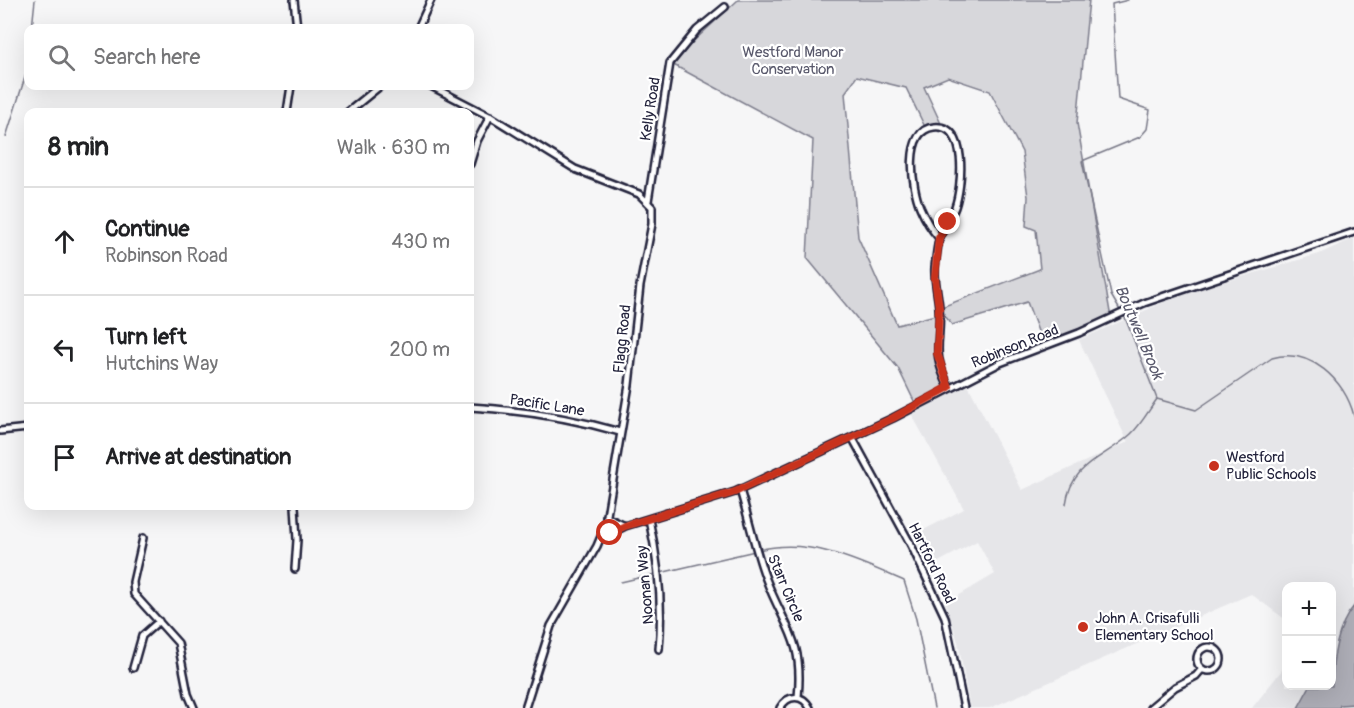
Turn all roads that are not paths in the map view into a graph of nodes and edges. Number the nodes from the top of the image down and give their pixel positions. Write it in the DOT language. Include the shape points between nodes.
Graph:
graph roads {
  1 [pos="294,0"];
  2 [pos="431,0"];
  3 [pos="725,7"];
  4 [pos="297,24"];
  5 [pos="420,24"];
  6 [pos="290,90"];
  7 [pos="375,90"];
  8 [pos="439,90"];
  9 [pos="288,108"];
  10 [pos="353,108"];
  11 [pos="490,116"];
  12 [pos="474,151"];
  13 [pos="648,201"];
  14 [pos="1354,232"];
  15 [pos="939,238"];
  16 [pos="949,387"];
  17 [pos="474,407"];
  18 [pos="24,428"];
  19 [pos="0,431"];
  20 [pos="620,432"];
  21 [pos="852,437"];
  22 [pos="740,490"];
  23 [pos="295,510"];
  24 [pos="606,517"];
  25 [pos="649,519"];
  26 [pos="625,526"];
  27 [pos="143,538"];
  28 [pos="600,539"];
  29 [pos="295,569"];
  30 [pos="159,621"];
  31 [pos="659,649"];
  32 [pos="133,668"];
  33 [pos="1202,669"];
  34 [pos="798,697"];
  35 [pos="194,708"];
  36 [pos="525,708"];
  37 [pos="780,708"];
  38 [pos="810,708"];
  39 [pos="964,708"];
  40 [pos="1150,708"];
  1 -- 4 [label="street"];
  2 -- 5 [label="street"];
  3 -- 13 [label="street, Kelly Road" via="697,30 670,63"];
  6 -- 9 [label="street"];
  7 -- 10 [label="street"];
  8 -- 11 [label="street"];
  11 -- 12 [label="street"];
  11 -- 13 [label="street" via="566,164"];
  13 -- 20 [label="street, Flagg Road" via="652,224"];
  14 -- 16 [label="street, Robinson Road" via="1171,292"];
  15 -- 15 [label="street" via="920,207 913,175 916,142 923,131 935,127 953,135 961,163 956,207"];
  15 -- 16 [label="street" via="935,271 939,314 936,347"];
  16 -- 21 [label="street, Robinson Road"];
  17 -- 20 [label="street, Pacific Lane"];
  18 -- 19 [label="street"];
  20 -- 24 [label="street, Flagg Road"];
  21 -- 22 [label="street, Robinson Road"];
  21 -- 39 [label="street, Hartford Road" via="945,617"];
  22 -- 25 [label="street, Robinson Road"];
  22 -- 34 [label="street, Starr Circle" via="766,579 793,636 800,672"];
  23 -- 29 [label="street"];
  24 -- 26 [label="street"];
  24 -- 28 [label="street, Flagg Road"];
  25 -- 26 [label="street, Robinson Road"];
  25 -- 31 [label="street, Noonan Way" via="657,578"];
  26 -- 28 [label="street, Robinson Road"];
  27 -- 30 [label="street" via="133,588 137,599"];
  28 -- 36 [label="street, Flagg Road" via="551,626"];
  30 -- 32 [label="street" via="142,636"];
  30 -- 35 [label="street" via="178,642"];
  33 -- 33 [label="street" via="1197,660 1199,652 1208,646 1218,650 1222,660 1219,667"];
  33 -- 40 [label="street"];
  34 -- 37 [label="street" via="786,700"];
  34 -- 38 [label="street"];
}
